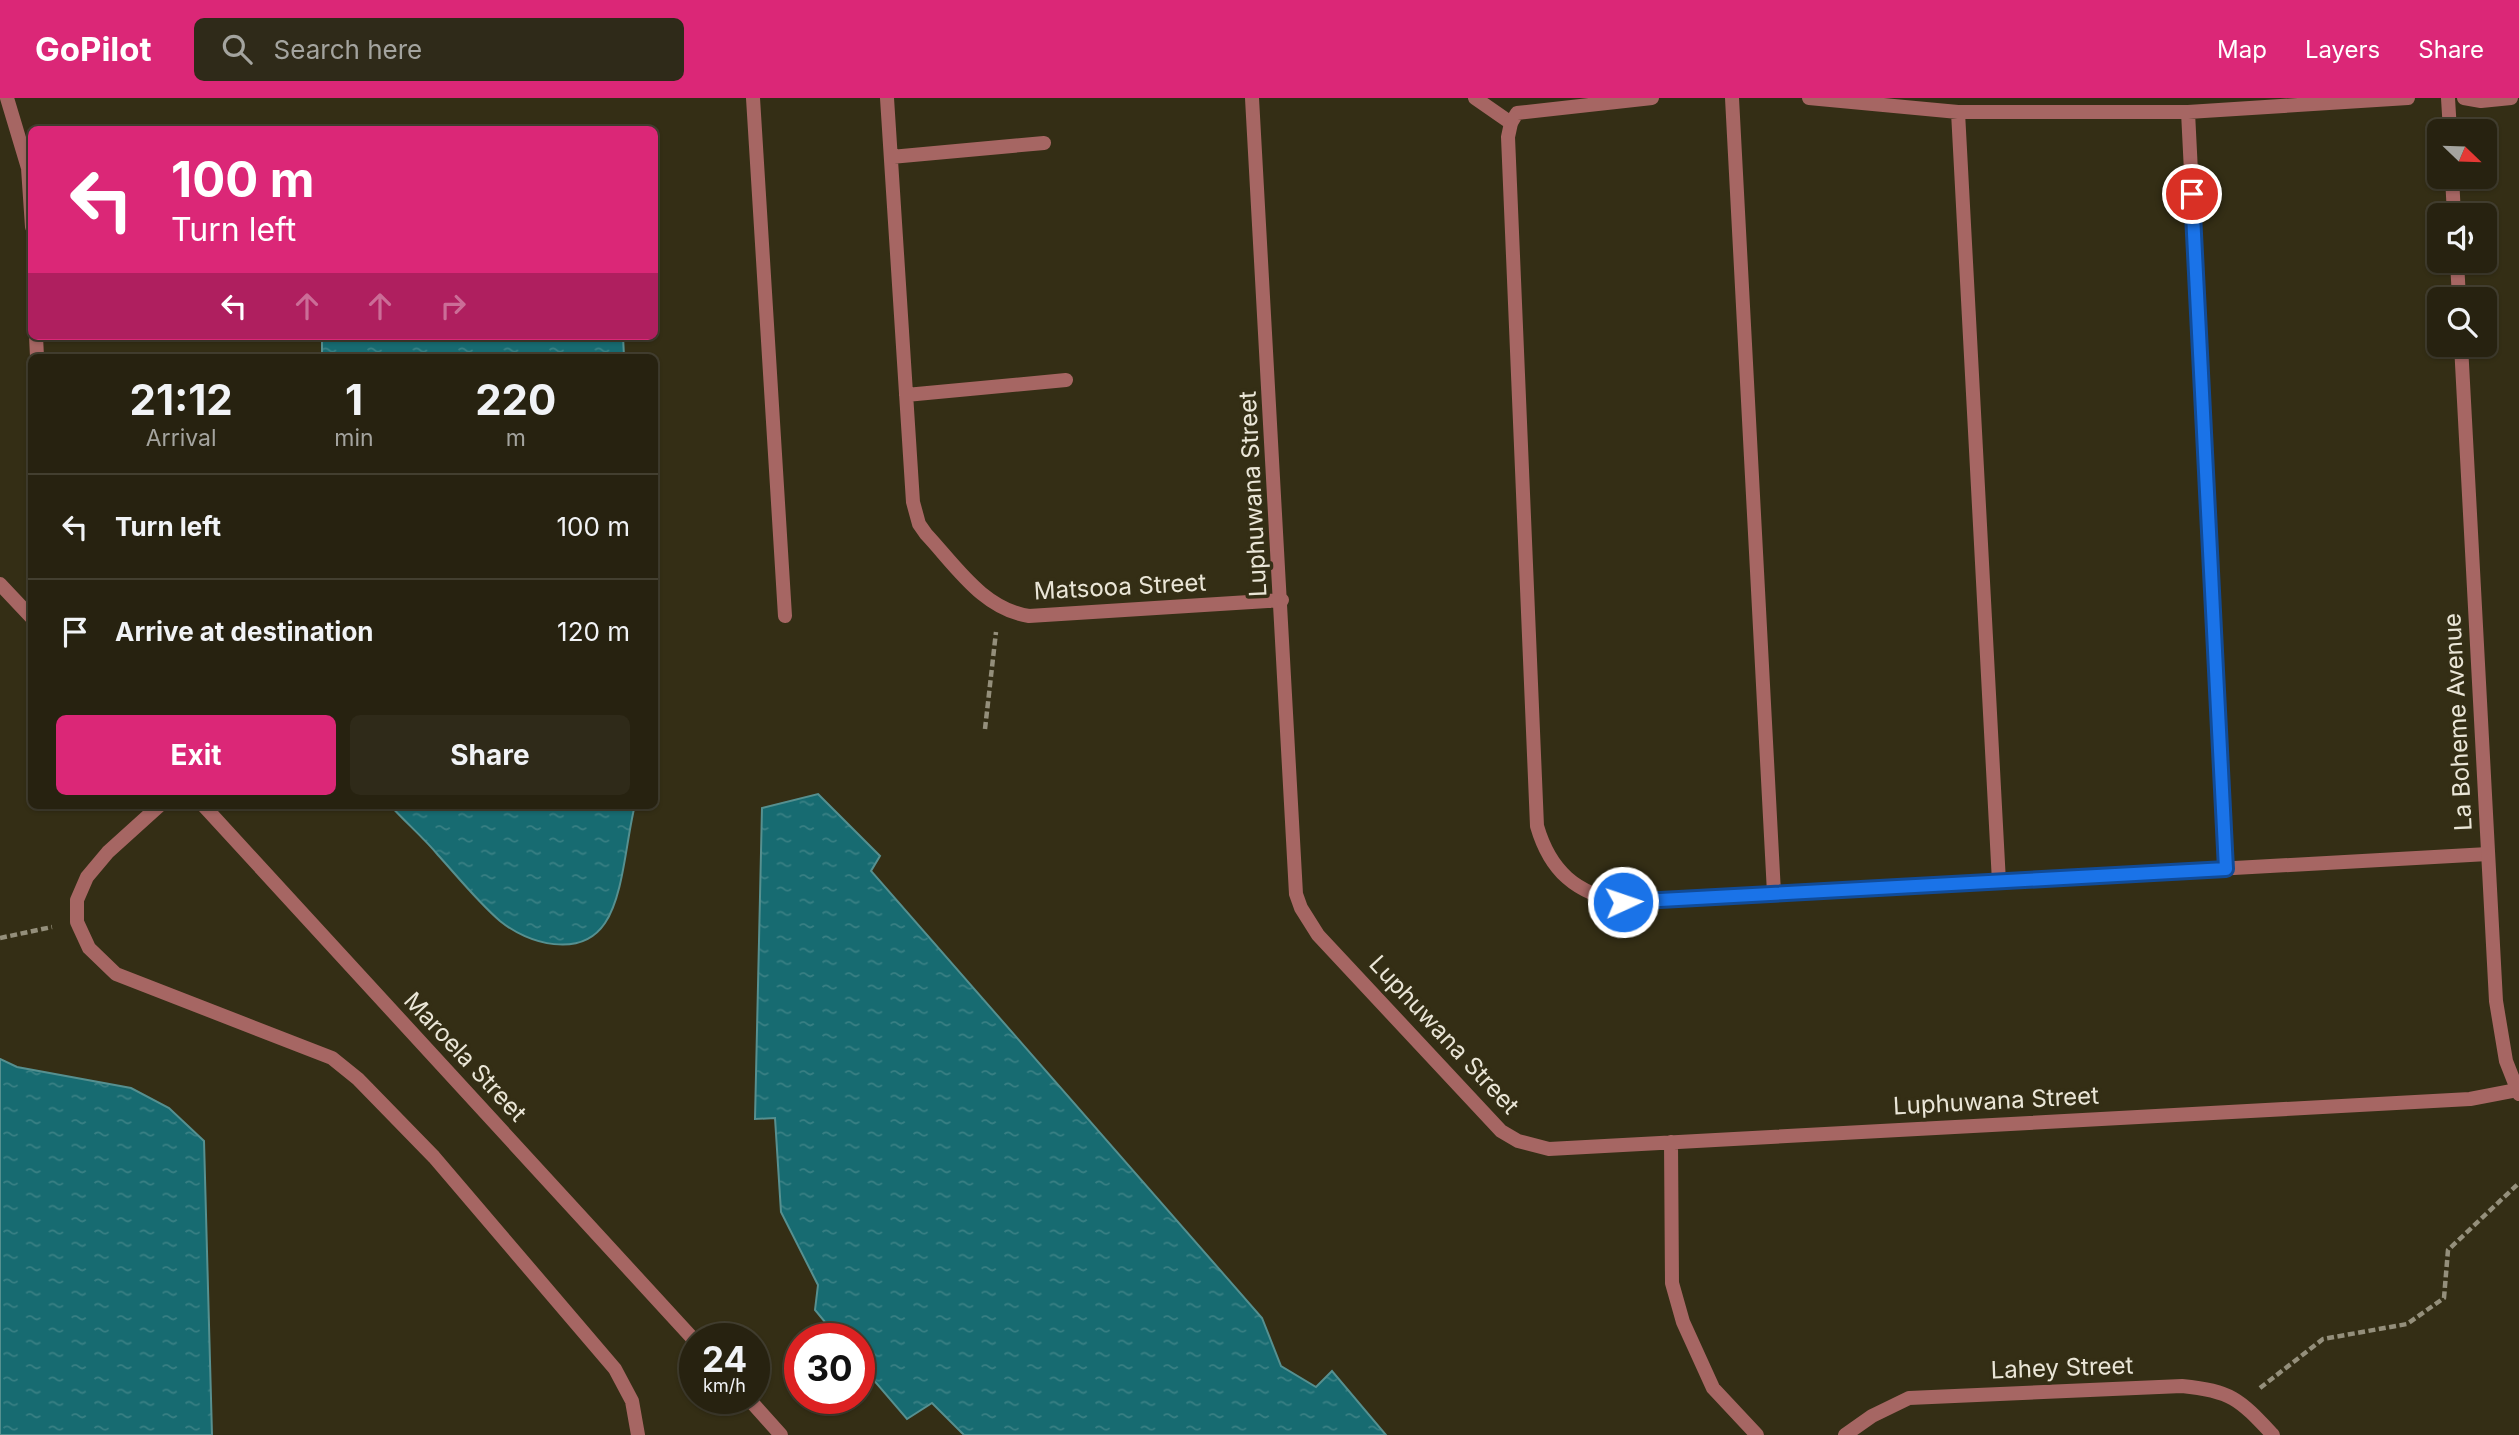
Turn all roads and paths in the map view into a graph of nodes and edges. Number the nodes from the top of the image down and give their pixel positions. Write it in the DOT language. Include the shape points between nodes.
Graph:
graph roads {
  1 [pos="8,98"];
  2 [pos="753,98"];
  3 [pos="887,98"];
  4 [pos="1252,98"];
  5 [pos="1475,98"];
  6 [pos="1652,98"];
  7 [pos="1732,98"];
  8 [pos="1809,98"];
  9 [pos="2408,98"];
  10 [pos="2448,98"];
  11 [pos="2464,98"];
  12 [pos="2511,98"];
  13 [pos="1958,112"];
  14 [pos="2188,112"];
  15 [pos="2449,119"];
  16 [pos="1511,123"];
  17 [pos="1044,143"];
  18 [pos="891,158"];
  19 [pos="28,168"];
  20 [pos="2462,357"];
  21 [pos="1066,380"];
  22 [pos="906,395"];
  23 [pos="0,584"];
  24 [pos="1282,600"];
  25 [pos="993,603"];
  26 [pos="28,614"];
  27 [pos="785,615"];
  28 [pos="985,729"];
  29 [pos="156,809"];
  30 [pos="206,809"];
  31 [pos="2488,854"];
  32 [pos="2226,869"];
  33 [pos="1998,882"];
  34 [pos="1774,893"];
  35 [pos="77,922"];
  36 [pos="0,938"];
  37 [pos="2518,1092"];
  38 [pos="1671,1142"];
  39 [pos="2519,1183"];
  40 [pos="679,1324"];
  41 [pos="2242,1401"];
  42 [pos="762,1414"];
  43 [pos="638,1435"];
  44 [pos="781,1435"];
  45 [pos="1757,1435"];
  46 [pos="1845,1435"];
  47 [pos="2273,1435"];
  1 -- 19 [label="street"];
  2 -- 27 [label="street"];
  3 -- 18 [label="street, Matsooa Street"];
  4 -- 24 [label="street, Luphuwana Street"];
  5 -- 16 [label="street"];
  6 -- 16 [label="street" via="1529,110 1517,113"];
  7 -- 34 [label="street"];
  8 -- 13 [label="street"];
  9 -- 14 [label="street"];
  10 -- 15 [label="street"];
  11 -- 12 [label="street"];
  13 -- 14 [label="street"];
  13 -- 33 [label="street"];
  14 -- 32 [label="street"];
  16 -- 34 [label="street" via="1508,137 1537,825 1543,846 1568,881 1603,898 1623,902"];
  17 -- 18 [label="street"];
  18 -- 22 [label="street, Matsooa Street"];
  20 -- 31 [label="street, La Boheme Avenue"];
  21 -- 22 [label="street"];
  22 -- 25 [label="street, Matsooa Street" via="913,502 919,524"];
  23 -- 26 [label="street"];
  24 -- 25 [label="street, Matsooa Street" via="1029,616"];
  24 -- 38 [label="street, Luphuwana Street" via="1294,879 1308,922 1501,1131 1549,1149"];
  25 -- 28 [label="path" via="996,636"];
  29 -- 35 [label="street" via="87,877 77,900"];
  30 -- 40 [label="street, Maroela Street"];
  31 -- 32 [label="street"];
  31 -- 37 [label="street, La Boheme Avenue" via="2500,1032"];
  32 -- 33 [label="street"];
  33 -- 34 [label="street"];
  35 -- 36 [label="path"];
  35 -- 43 [label="street" via="89,948 116,974 281,1035 332,1058 358,1079 433,1157 615,1370 632,1401"];
  37 -- 38 [label="street, Luphuwana Street"];
  38 -- 45 [label="street" via="1672,1283 1683,1322 1713,1388"];
  39 -- 41 [label="path" via="2448,1250 2444,1298 2407,1324 2323,1339"];
  41 -- 46 [label="street, Lahey Street" via="2214,1389 2182,1386 1909,1398"];
  41 -- 47 [label="street, Lahey Street"];
  42 -- 44 [label="street"];
}
